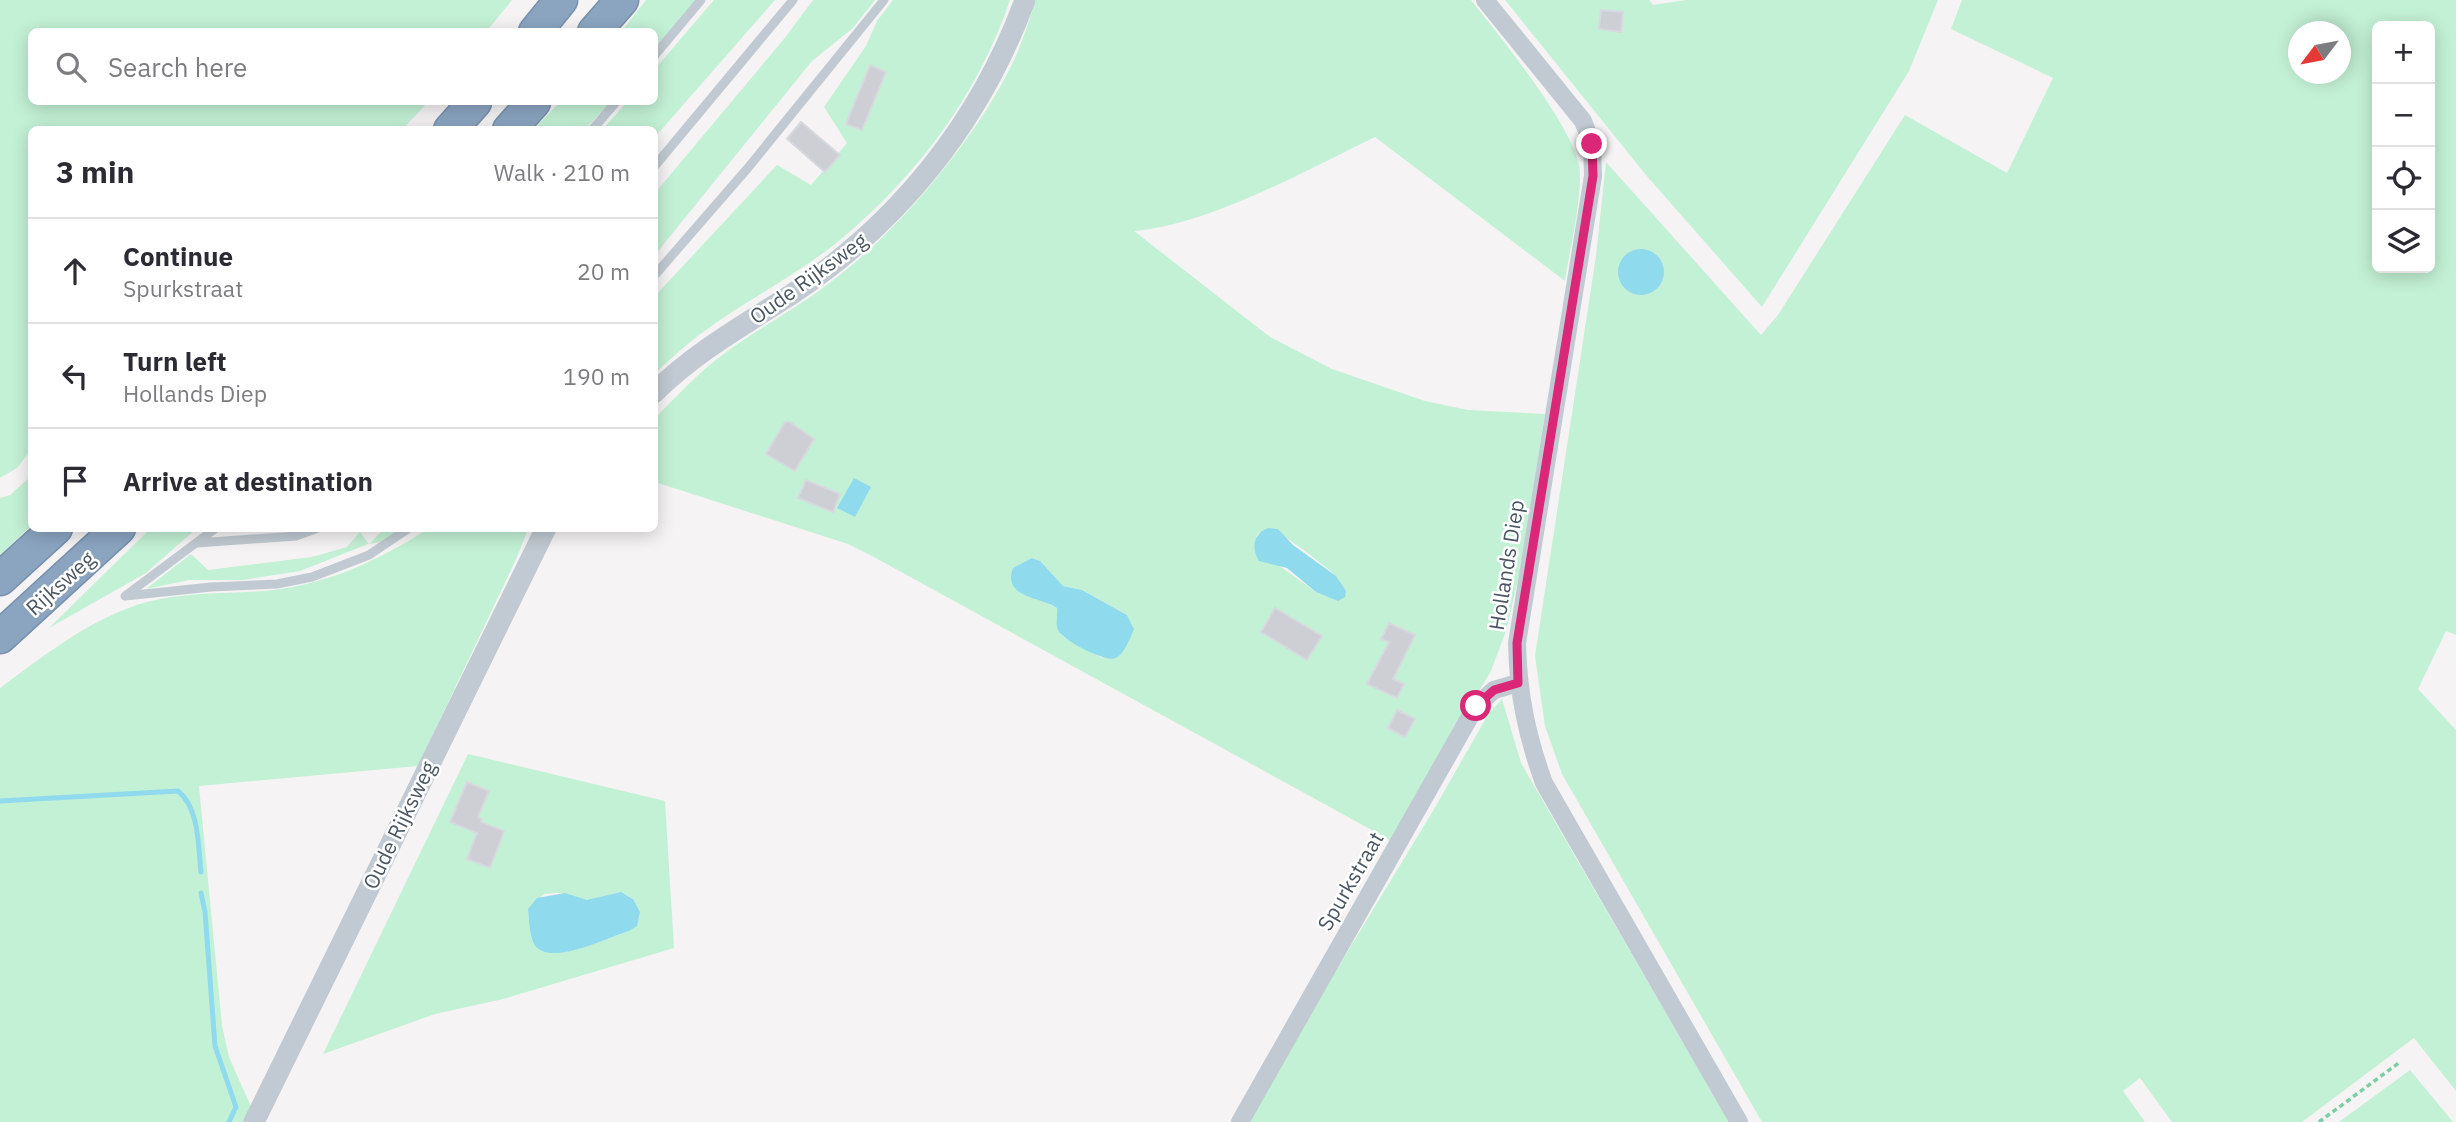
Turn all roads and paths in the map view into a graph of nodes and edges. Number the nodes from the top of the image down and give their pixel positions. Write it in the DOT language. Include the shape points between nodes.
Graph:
graph roads {
  1 [pos="561,0"];
  2 [pos="622,0"];
  3 [pos="701,0"];
  4 [pos="793,0"];
  5 [pos="884,0"];
  6 [pos="1025,0"];
  7 [pos="1485,0"];
  8 [pos="538,28"];
  9 [pos="598,28"];
  10 [pos="658,51"];
  11 [pos="472,105"];
  12 [pos="531,105"];
  13 [pos="613,105"];
  14 [pos="454,126"];
  15 [pos="513,126"];
  16 [pos="595,126"];
  17 [pos="658,162"];
  18 [pos="658,271"];
  19 [pos="658,390"];
  20 [pos="52,532"];
  21 [pos="115,532"];
  22 [pos="211,532"];
  23 [pos="307,532"];
  24 [pos="403,532"];
  25 [pos="544,532"];
  26 [pos="197,543"];
  27 [pos="0,579"];
  28 [pos="0,637"];
  29 [pos="1518,683"];
  30 [pos="2400,1062"];
  31 [pos="254,1122"];
  32 [pos="1240,1122"];
  33 [pos="1739,1122"];
  34 [pos="2319,1122"];
  1 -- 8 [label="highway"];
  2 -- 9 [label="highway"];
  3 -- 10 [label="lane"];
  4 -- 17 [label="lane"];
  5 -- 18 [label="lane"];
  6 -- 19 [label="street, Oude Rijksweg" via="972,111 890,216 850,252 714,342"];
  7 -- 29 [label="street, Hollands Diep" via="1583,121 1592,144 1593,176 1517,643"];
  11 -- 14 [label="highway"];
  12 -- 15 [label="highway"];
  13 -- 16 [label="lane"];
  20 -- 27 [label="highway, Rijksweg"];
  21 -- 28 [label="highway, Rijksweg"];
  22 -- 26 [label="lane"];
  23 -- 26 [label="lane"];
  24 -- 26 [label="lane" via="369,555 312,577 125,596"];
  25 -- 31 [label="street, Oude Rijksweg"];
  29 -- 32 [label="street, Spurkstraat" via="1494,690 1476,706"];
  29 -- 33 [label="street, Hollands Diep" via="1528,739 1544,783"];
  30 -- 34 [label="path"];
}
